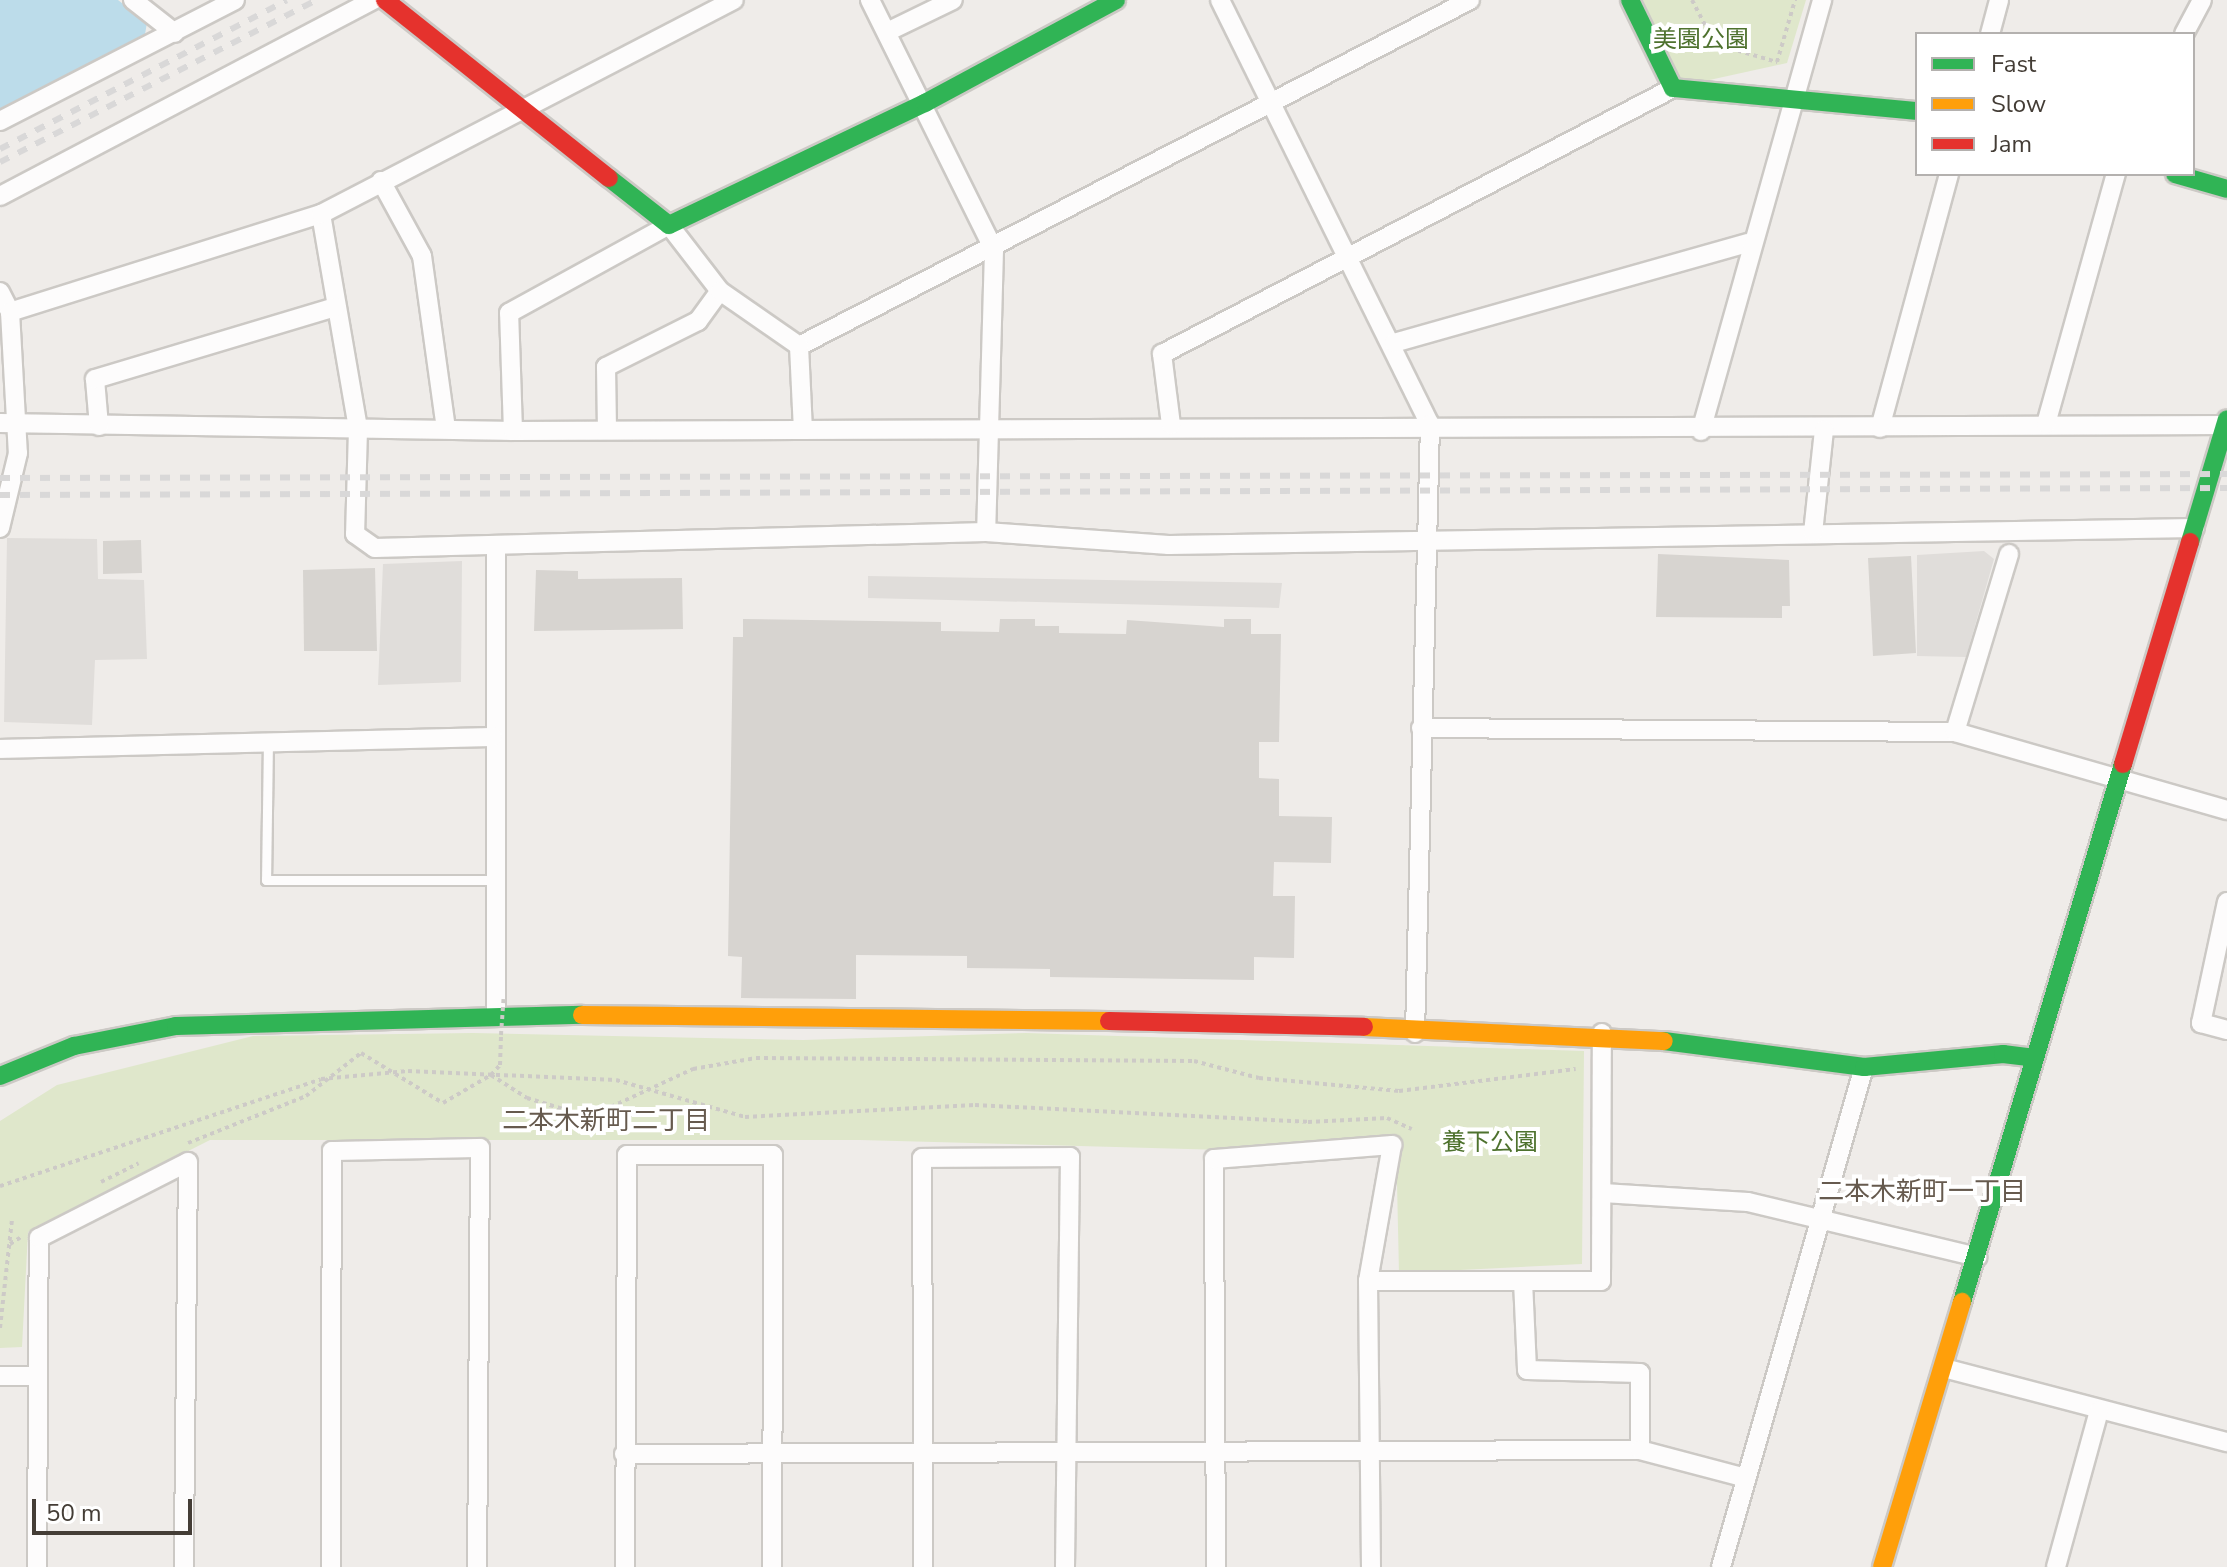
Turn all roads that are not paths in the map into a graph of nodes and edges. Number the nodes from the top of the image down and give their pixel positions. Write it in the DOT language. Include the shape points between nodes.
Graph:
graph roads {
  1 [pos="133,0"];
  2 [pos="235,0"];
  3 [pos="374,0"];
  4 [pos="385,0"];
  5 [pos="734,0"];
  6 [pos="870,0"];
  7 [pos="953,0"];
  8 [pos="1116,0"];
  9 [pos="1220,0"];
  10 [pos="1470,0"];
  11 [pos="1630,0"];
  12 [pos="1822,0"];
  13 [pos="1999,0"];
  14 [pos="2202,0"];
  15 [pos="887,32"];
  16 [pos="1991,32"];
  17 [pos="2185,32"];
  18 [pos="175,33"];
  19 [pos="1673,88"];
  20 [pos="1792,96"];
  21 [pos="1272,101"];
  22 [pos="925,103"];
  23 [pos="523,110"];
  24 [pos="1915,111"];
  25 [pos="0,121"];
  26 [pos="1948,176"];
  27 [pos="2115,176"];
  28 [pos="2182,176"];
  29 [pos="381,181"];
  30 [pos="2227,189"];
  31 [pos="0,196"];
  32 [pos="321,214"];
  33 [pos="669,225"];
  34 [pos="1748,243"];
  35 [pos="994,250"];
  36 [pos="1350,255"];
  37 [pos="720,291"];
  38 [pos="0,292"];
  39 [pos="335,307"];
  40 [pos="10,312"];
  41 [pos="1394,343"];
  42 [pos="799,346"];
  43 [pos="2226,423"];
  44 [pos="9,424"];
  45 [pos="1430,424"];
  46 [pos="2046,424"];
  47 [pos="1171,425"];
  48 [pos="99,426"];
  49 [pos="446,428"];
  50 [pos="993,428"];
  51 [pos="1880,428"];
  52 [pos="358,429"];
  53 [pos="607,430"];
  54 [pos="803,430"];
  55 [pos="1824,430"];
  56 [pos="513,431"];
  57 [pos="1701,431"];
  58 [pos="0,528"];
  59 [pos="2195,528"];
  60 [pos="986,532"];
  61 [pos="1813,533"];
  62 [pos="1425,542"];
  63 [pos="496,546"];
  64 [pos="2009,554"];
  65 [pos="1421,728"];
  66 [pos="1955,732"];
  67 [pos="493,737"];
  68 [pos="268,740"];
  69 [pos="0,749"];
  70 [pos="2122,776"];
  71 [pos="2227,810"];
  72 [pos="494,880"];
  73 [pos="2227,902"];
  74 [pos="496,1015"];
  75 [pos="2227,1030"];
  76 [pos="1415,1033"];
  77 [pos="1602,1033"];
  78 [pos="2035,1058"];
  79 [pos="1864,1067"];
  80 [pos="0,1076"];
  81 [pos="1603,1193"];
  82 [pos="1821,1219"];
  83 [pos="1977,1257"];
  84 [pos="1368,1281"];
  85 [pos="1523,1281"];
  86 [pos="1944,1368"];
  87 [pos="0,1376"];
  88 [pos="38,1376"];
  89 [pos="2099,1411"];
  90 [pos="2227,1442"];
  91 [pos="1066,1449"];
  92 [pos="1640,1450"];
  93 [pos="927,1451"];
  94 [pos="1372,1452"];
  95 [pos="773,1453"];
  96 [pos="624,1454"];
  97 [pos="1217,1455"];
  98 [pos="1746,1478"];
  99 [pos="37,1567"];
  100 [pos="184,1567"];
  101 [pos="331,1567"];
  102 [pos="477,1567"];
  103 [pos="625,1567"];
  104 [pos="772,1567"];
  105 [pos="923,1567"];
  106 [pos="1065,1567"];
  107 [pos="1216,1567"];
  108 [pos="1371,1567"];
  109 [pos="1721,1567"];
  110 [pos="1882,1567"];
  111 [pos="2056,1567"];
  1 -- 18 [label="street"];
  2 -- 18 [label="street"];
  3 -- 31 [label="street"];
  4 -- 23 [label="street"];
  5 -- 23 [label="street"];
  6 -- 15 [label="street"];
  7 -- 15 [label="street"];
  8 -- 22 [label="street"];
  9 -- 21 [label="street"];
  10 -- 21 [label="street"];
  11 -- 19 [label="street"];
  12 -- 20 [label="street"];
  13 -- 16 [label="street"];
  14 -- 17 [label="street"];
  15 -- 22 [label="street"];
  18 -- 25 [label="street"];
  19 -- 20 [label="street"];
  19 -- 36 [label="street"];
  20 -- 24 [label="street"];
  20 -- 34 [label="street"];
  21 -- 35 [label="street"];
  21 -- 36 [label="street"];
  22 -- 33 [label="street"];
  22 -- 35 [label="street"];
  23 -- 29 [label="street"];
  23 -- 33 [label="street"];
  26 -- 51 [label="street"];
  27 -- 46 [label="street"];
  28 -- 30 [label="street"];
  29 -- 32 [label="street"];
  29 -- 49 [label="street" via="422,256"];
  32 -- 39 [label="street"];
  32 -- 40 [label="street"];
  33 -- 37 [label="street"];
  33 -- 56 [label="street" via="509,313"];
  34 -- 41 [label="street"];
  34 -- 57 [label="street"];
  35 -- 42 [label="street"];
  35 -- 50 [label="street"];
  36 -- 41 [label="street"];
  36 -- 47 [label="street" via="1162,354"];
  37 -- 42 [label="street"];
  37 -- 53 [label="street" via="698,321 606,367"];
  38 -- 40 [label="street"];
  39 -- 48 [label="street" via="95,379"];
  39 -- 52 [label="street"];
  40 -- 44 [label="street"];
  41 -- 45 [label="street"];
  42 -- 54 [label="street"];
  43 -- 46 [label="street"];
  43 -- 59 [label="street"];
  44 -- 48 [label="street"];
  44 -- 58 [label="street"];
  45 -- 47 [label="street"];
  45 -- 57 [label="street"];
  45 -- 62 [label="street"];
  46 -- 51 [label="street"];
  47 -- 50 [label="street"];
  48 -- 52 [label="street"];
  49 -- 52 [label="street"];
  49 -- 56 [label="street"];
  50 -- 54 [label="street"];
  50 -- 60 [label="street"];
  51 -- 55 [label="street"];
  52 -- 63 [label="street" via="354,521 360,542 375,548"];
  53 -- 54 [label="street"];
  53 -- 56 [label="street"];
  55 -- 57 [label="street"];
  55 -- 61 [label="street"];
  59 -- 61 [label="street"];
  59 -- 70 [label="street"];
  60 -- 62 [label="street" via="1169,545"];
  60 -- 63 [label="street"];
  61 -- 62 [label="street"];
  62 -- 65 [label="street"];
  63 -- 67 [label="street"];
  64 -- 66 [label="street"];
  65 -- 66 [label="street"];
  65 -- 76 [label="street"];
  66 -- 70 [label="street"];
  67 -- 68 [label="street"];
  67 -- 72 [label="street"];
  68 -- 69 [label="street"];
  68 -- 72 [label="lane" via="266,880"];
  70 -- 71 [label="street"];
  70 -- 78 [label="street"];
  72 -- 74 [label="street"];
  73 -- 75 [label="street" via="2201,1023"];
  74 -- 76 [label="street" via="810,1014"];
  74 -- 80 [label="street" via="176,1026 74,1046"];
  76 -- 77 [label="street"];
  77 -- 79 [label="street"];
  77 -- 81 [label="street"];
  78 -- 79 [label="street" via="2003,1054"];
  78 -- 83 [label="street"];
  79 -- 82 [label="street"];
  81 -- 82 [label="street" via="1748,1202"];
  81 -- 85 [label="street" via="1601,1281"];
  82 -- 83 [label="street"];
  82 -- 98 [label="street"];
  83 -- 86 [label="street"];
  84 -- 85 [label="street"];
  84 -- 94 [label="street"];
  84 -- 97 [label="street" via="1392,1145 1214,1159"];
  85 -- 92 [label="street" via="1527,1370 1640,1373"];
  86 -- 89 [label="street"];
  86 -- 110 [label="street"];
  87 -- 88 [label="street"];
  88 -- 99 [label="street"];
  88 -- 100 [label="street" via="39,1238 188,1162"];
  89 -- 90 [label="street"];
  89 -- 111 [label="street"];
  91 -- 93 [label="street"];
  91 -- 93 [label="street" via="1070,1157 922,1158"];
  91 -- 97 [label="street"];
  91 -- 106 [label="street"];
  92 -- 94 [label="street"];
  92 -- 98 [label="street"];
  93 -- 95 [label="street"];
  93 -- 105 [label="street"];
  94 -- 97 [label="street"];
  94 -- 108 [label="street"];
  95 -- 96 [label="street"];
  95 -- 96 [label="street" via="773,1155 627,1155"];
  95 -- 104 [label="street"];
  96 -- 103 [label="street"];
  97 -- 107 [label="street"];
  98 -- 109 [label="street"];
  101 -- 102 [label="street" via="332,1151 480,1148"];
}
